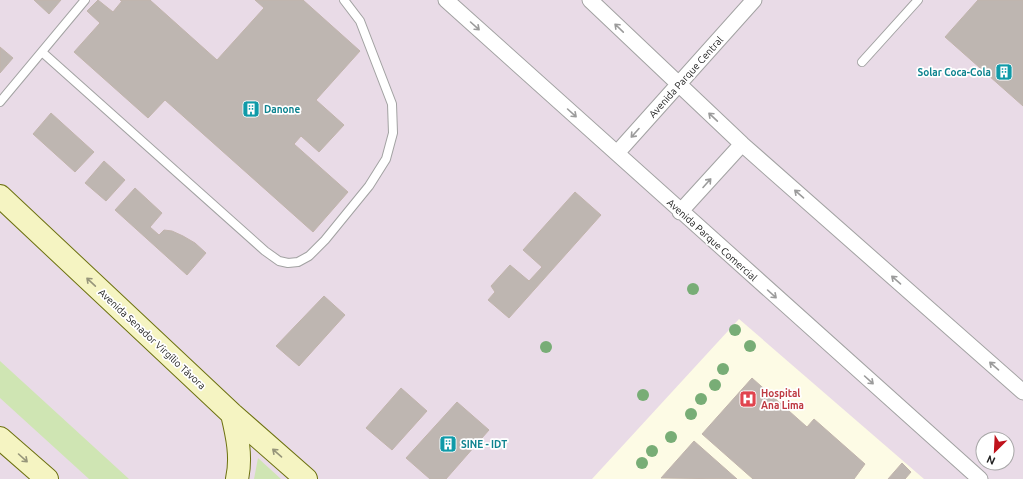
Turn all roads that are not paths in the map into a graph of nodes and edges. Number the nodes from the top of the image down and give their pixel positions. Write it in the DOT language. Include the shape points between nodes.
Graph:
graph roads {
  1 [pos="85,0"];
  2 [pos="344,0"];
  3 [pos="446,0"];
  4 [pos="590,0"];
  5 [pos="754,0"];
  6 [pos="918,0"];
  7 [pos="42,52"];
  8 [pos="862,62"];
  9 [pos="678,85"];
  10 [pos="1,99"];
  11 [pos="742,144"];
  12 [pos="617,153"];
  13 [pos="0,196"];
  14 [pos="680,212"];
  15 [pos="1023,392"];
  16 [pos="232,414"];
  17 [pos="0,438"];
  18 [pos="47,479"];
  19 [pos="237,479"];
  20 [pos="306,479"];
  21 [pos="980,479"];
  1 -- 7 [label="lane"];
  2 -- 7 [label="lane" via="360,21 392,104 393,133 386,159 369,186 324,240 298,262 279,261 265,251"];
  3 -- 12 [label="street, Avenida Parque Comercial, one-way"];
  9 -- 4 [label="street, one-way"];
  5 -- 9 [label="street, Avenida Parque Central"];
  6 -- 8 [label="lane"];
  7 -- 10 [label="lane"];
  11 -- 9 [label="street, one-way"];
  9 -- 12 [label="street, Avenida Parque Central, one-way"];
  14 -- 11 [label="street, one-way"];
  15 -- 11 [label="street, one-way"];
  12 -- 14 [label="street, Avenida Parque Comercial"];
  16 -- 13 [label="main road, Avenida Senador Virgílio Távora, one-way"];
  14 -- 21 [label="street, Avenida Parque Comercial, one-way"];
  16 -- 19 [label="main road" via="238,442"];
  20 -- 16 [label="main road, Avenida Senador Virgílio Távora, one-way"];
  17 -- 18 [label="main road, one-way"];
}
